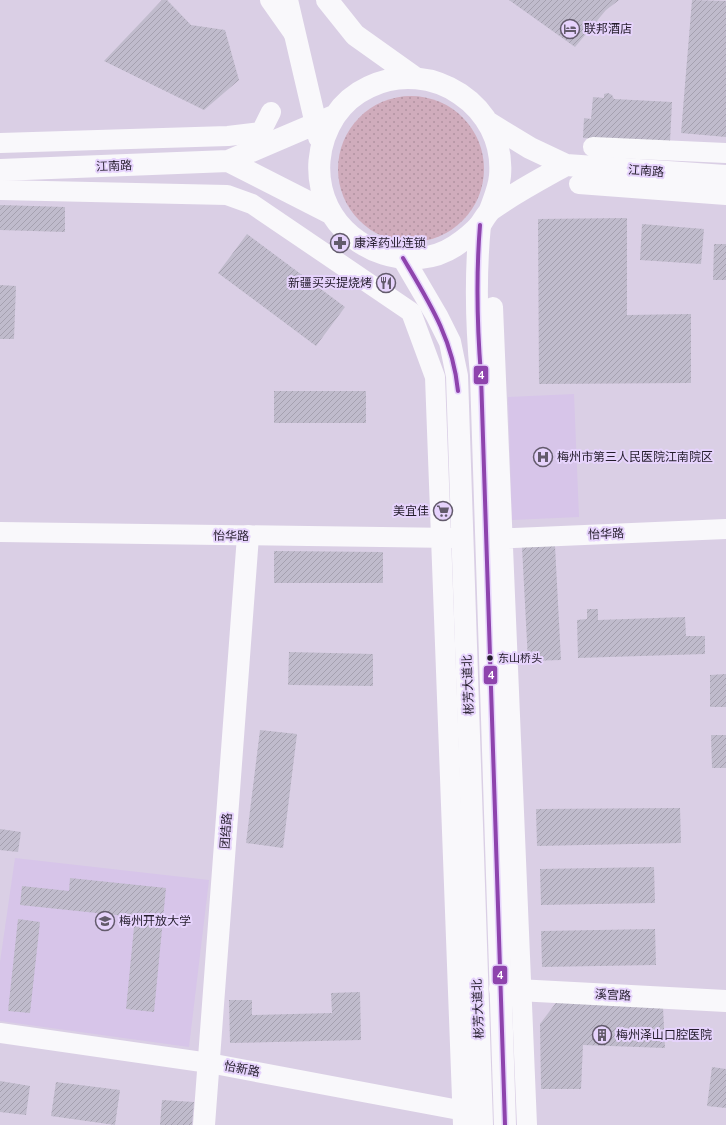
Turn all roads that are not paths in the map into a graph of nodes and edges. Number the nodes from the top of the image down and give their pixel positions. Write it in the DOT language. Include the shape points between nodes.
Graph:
graph roads {
  1 [pos="270,0"];
  2 [pos="287,0"];
  3 [pos="334,5"];
  4 [pos="294,34"];
  5 [pos="414,77"];
  6 [pos="271,112"];
  7 [pos="336,115"];
  8 [pos="315,123"];
  9 [pos="489,123"];
  10 [pos="0,143"];
  11 [pos="321,147"];
  12 [pos="592,147"];
  13 [pos="726,154"];
  14 [pos="228,162"];
  15 [pos="566,165"];
  16 [pos="0,170"];
  17 [pos="726,176"];
  18 [pos="580,184"];
  19 [pos="0,190"];
  20 [pos="726,195"];
  21 [pos="332,214"];
  22 [pos="485,218"];
  23 [pos="403,258"];
  24 [pos="493,307"];
  25 [pos="726,529"];
  26 [pos="0,532"];
  27 [pos="248,536"];
  28 [pos="463,537"];
  29 [pos="441,538"];
  30 [pos="494,539"];
  31 [pos="511,990"];
  32 [pos="726,1000"];
  33 [pos="0,1033"];
  34 [pos="209,1063"];
  35 [pos="472,1119"];
  36 [pos="204,1125"];
  37 [pos="505,1125"];
  38 [pos="527,1125"];
  1 -- 4 [label="street"];
  2 -- 4 [label="main road"];
  3 -- 5 [label="main road" via="354,35"];
  4 -- 8 [label="main road"];
  5 -- 7 [label="main road" via="378,82 362,90"];
  5 -- 9 [label="main road" via="449,86 478,108"];
  6 -- 10 [label="street" via="261,132 228,136"];
  7 -- 8 [label="main road, 江南路"];
  7 -- 11 [label="main road"];
  8 -- 11 [label="main road"];
  8 -- 14 [label="main road, 江南路"];
  9 -- 15 [label="main road, 江南路" via="530,148"];
  9 -- 22 [label="main road" via="496,140 500,164 497,193"];
  11 -- 21 [label="main road" via="318,165 320,182 324,199"];
  12 -- 13 [label="street"];
  14 -- 16 [label="main road, 江南路"];
  14 -- 21 [label="main road, 江南路"];
  15 -- 17 [label="main road, 江南路"];
  15 -- 22 [label="main road" via="529,185"];
  18 -- 20 [label="street"];
  19 -- 29 [label="street" via="228,195 252,204 411,312 435,377"];
  21 -- 23 [label="main road" via="355,240 370,249"];
  22 -- 23 [label="main road" via="467,238 448,249 420,257"];
  22 -- 30 [label="main road, 彬芳大道北" via="476,274 476,322"];
  23 -- 28 [label="main road, 彬芳大道北" via="450,342 457,376"];
  24 -- 30 [label="street"];
  25 -- 30 [label="street, 怡华路"];
  26 -- 27 [label="street, 怡华路"];
  27 -- 29 [label="street, 怡华路"];
  27 -- 34 [label="main road, 团结路"];
  28 -- 29 [label="street, 怡华路"];
  28 -- 35 [label="main road, 彬芳大道北"];
  29 -- 35 [label="street"];
  30 -- 31 [label="main road, 彬芳大道北"];
  31 -- 32 [label="main road, 溪宫路"];
  31 -- 37 [label="main road, 彬芳大道北"];
  31 -- 38 [label="street"];
  33 -- 34 [label="street, 怡新路"];
  34 -- 35 [label="street, 怡新路"];
  34 -- 36 [label="main road, 团结路"];
}
